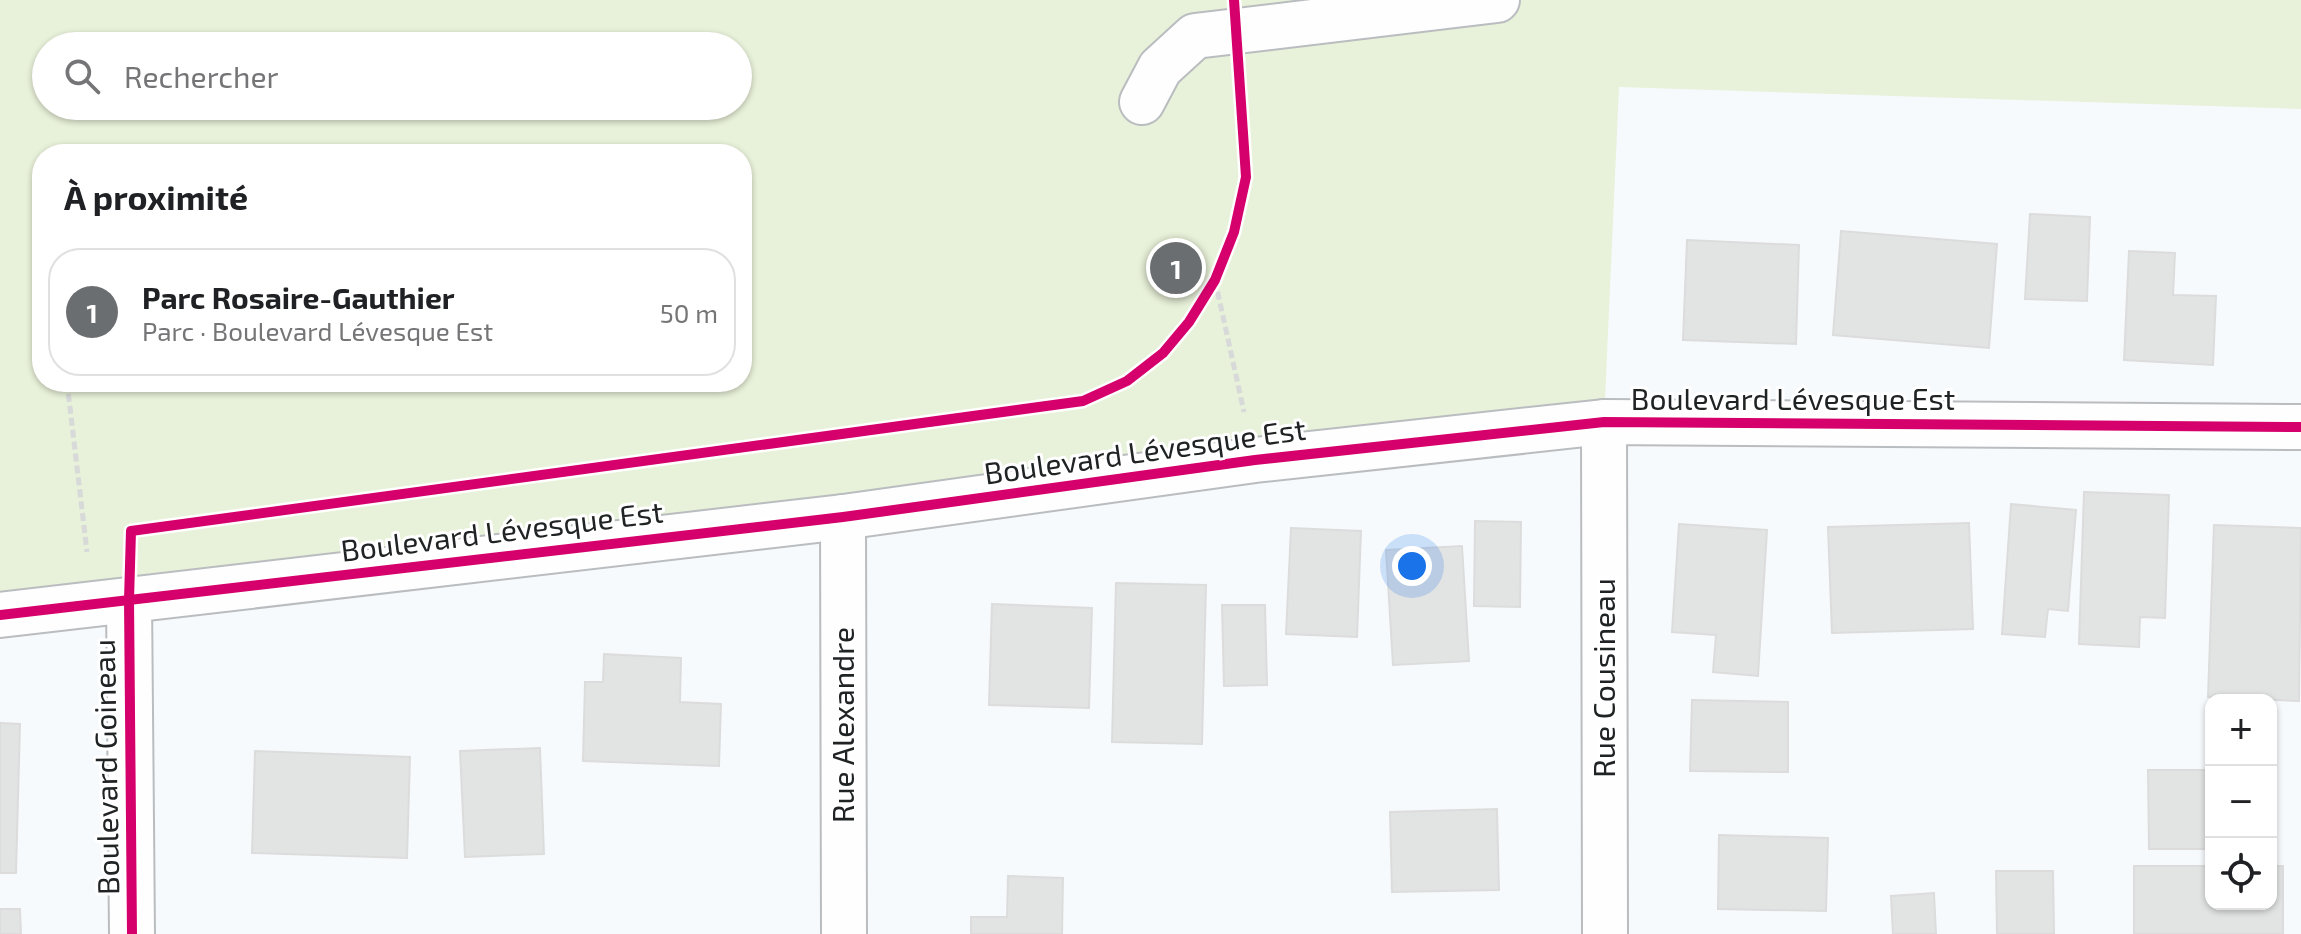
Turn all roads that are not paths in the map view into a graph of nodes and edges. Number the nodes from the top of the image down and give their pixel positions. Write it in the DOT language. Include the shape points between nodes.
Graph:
graph roads {
  1 [pos="1497,0"];
  2 [pos="1142,102"];
  3 [pos="1604,422"];
  4 [pos="2301,427"];
  5 [pos="843,517"];
  6 [pos="111,602"];
  7 [pos="0,615"];
  8 [pos="132,934"];
  9 [pos="844,934"];
  10 [pos="1605,934"];
  1 -- 2 [label="street" via="1195,36 1160,68"];
  3 -- 4 [label="street, Boulevard Lévesque Est"];
  3 -- 5 [label="street, Boulevard Lévesque Est" via="1255,460"];
  3 -- 10 [label="street, Rue Cousineau"];
  5 -- 6 [label="street, Boulevard Lévesque Est"];
  5 -- 9 [label="street, Rue Alexandre"];
  6 -- 7 [label="street, Boulevard Lévesque Est"];
  6 -- 8 [label="street, Boulevard Goineau"];
}
